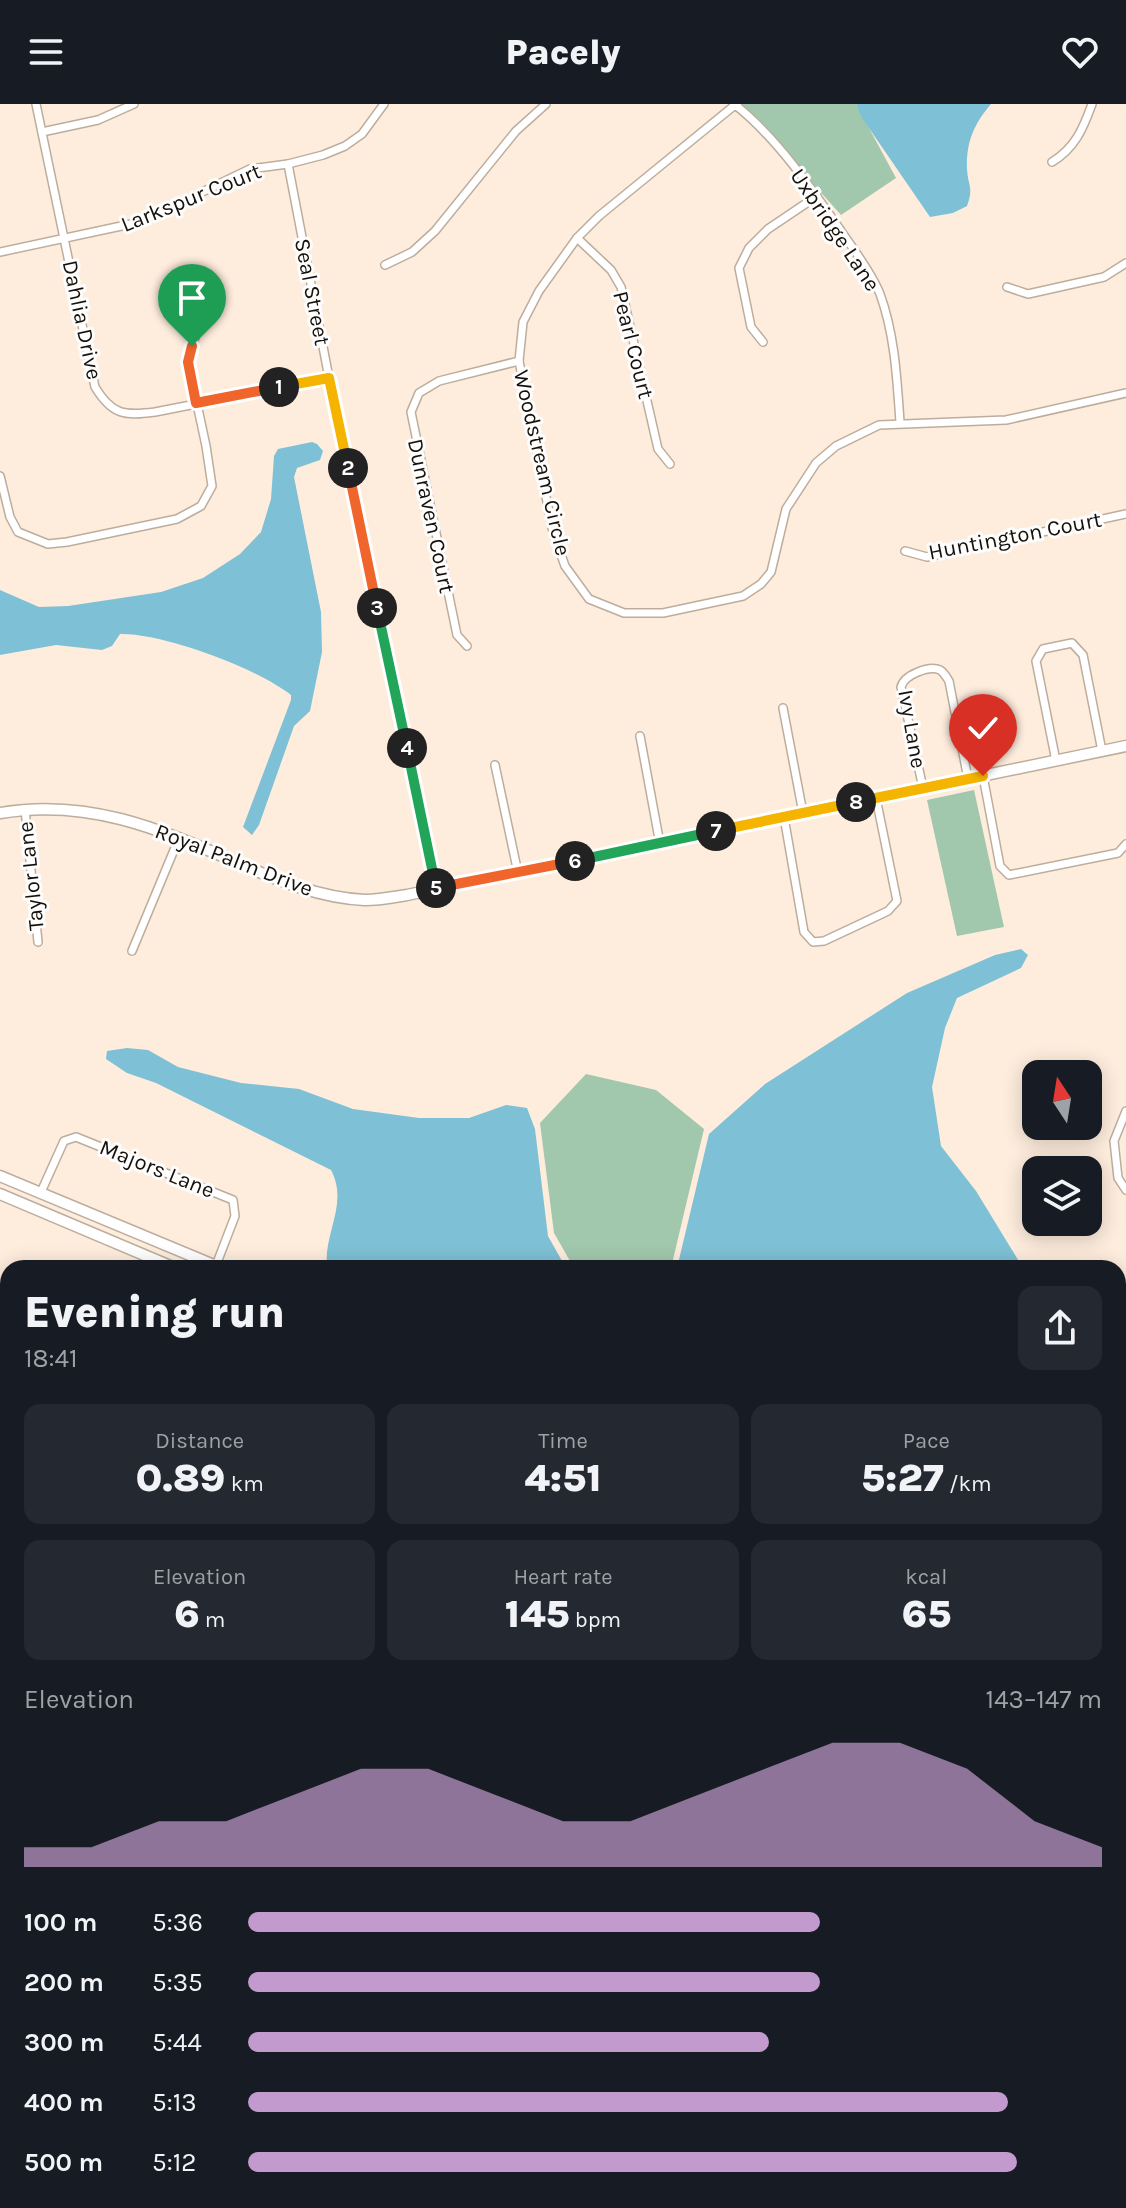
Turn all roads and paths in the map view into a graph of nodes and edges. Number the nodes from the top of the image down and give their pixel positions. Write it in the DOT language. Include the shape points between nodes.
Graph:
graph roads {
  1 [pos="36,104"];
  2 [pos="134,104"];
  3 [pos="384,104"];
  4 [pos="546,104"];
  5 [pos="735,104"];
  6 [pos="1092,104"];
  7 [pos="42,132"];
  8 [pos="1052,162"];
  9 [pos="288,164"];
  10 [pos="817,196"];
  11 [pos="577,238"];
  12 [pos="64,239"];
  13 [pos="0,252"];
  14 [pos="1126,263"];
  15 [pos="385,265"];
  16 [pos="1007,287"];
  17 [pos="200,320"];
  18 [pos="763,342"];
  19 [pos="519,361"];
  20 [pos="329,378"];
  21 [pos="1126,393"];
  22 [pos="196,403"];
  23 [pos="900,422"];
  24 [pos="670,464"];
  25 [pos="0,476"];
  26 [pos="1126,514"];
  27 [pos="905,551"];
  28 [pos="467,646"];
  29 [pos="783,708"];
  30 [pos="640,736"];
  31 [pos="1126,746"];
  32 [pos="1102,751"];
  33 [pos="1056,761"];
  34 [pos="495,765"];
  35 [pos="983,776"];
  36 [pos="968,779"];
  37 [pos="923,788"];
  38 [pos="876,798"];
  39 [pos="25,809"];
  40 [pos="0,813"];
  41 [pos="803,813"];
  42 [pos="784,817"];
  43 [pos="179,838"];
  44 [pos="660,844"];
  45 [pos="1126,844"];
  46 [pos="518,873"];
  47 [pos="436,889"];
  48 [pos="38,942"];
  49 [pos="132,951"];
  50 [pos="1126,1111"];
  51 [pos="0,1176"];
  52 [pos="1126,1190"];
  53 [pos="41,1192"];
  54 [pos="0,1194"];
  55 [pos="156,1260"];
  56 [pos="201,1260"];
  57 [pos="219,1260"];
  1 -- 7 [label="street, Dahlia Drive"];
  2 -- 7 [label="street" via="98,120"];
  3 -- 9 [label="street, Larkspur Court" via="362,134 345,146"];
  4 -- 15 [label="street" via="516,131 435,231 412,252"];
  5 -- 10 [label="street, Uxbridge Lane"];
  5 -- 11 [label="street, Woodstream Circle"];
  6 -- 8 [label="street" via="1068,152"];
  7 -- 12 [label="street, Dahlia Drive"];
  9 -- 12 [label="street, Larkspur Court" via="239,173 140,222"];
  9 -- 20 [label="street, Seal Street"];
  10 -- 18 [label="street" via="768,229 739,268 751,327"];
  10 -- 23 [label="street, Uxbridge Lane" via="880,293 895,358"];
  11 -- 19 [label="street, Woodstream Circle" via="523,322"];
  11 -- 24 [label="street, Pearl Court" via="621,287 658,449"];
  12 -- 13 [label="street, Larkspur Court"];
  12 -- 22 [label="street, Dahlia Drive" via="101,398 129,415"];
  14 -- 16 [label="street" via="1104,277 1028,294"];
  17 -- 22 [label="street" via="188,362"];
  19 -- 23 [label="street, Woodstream Circle" via="553,532 565,566 589,599 624,613 677,611 743,596 761,584 771,572 786,509 816,463 858,433"];
  19 -- 28 [label="street, Dunraven Court" via="439,381 419,393 411,412 457,635"];
  20 -- 22 [label="street, Dahlia Drive"];
  20 -- 47 [label="street, Seal Street"];
  21 -- 23 [label="street, Woodstream Circle" via="1006,420"];
  22 -- 25 [label="street" via="212,486 201,506 177,519 48,544 18,532"];
  26 -- 27 [label="street, Huntington Court" via="927,557"];
  29 -- 41 [label="street"];
  30 -- 44 [label="street"];
  31 -- 32 [label="street, Royal Palm Drive"];
  32 -- 33 [label="street, Royal Palm Drive"];
  32 -- 33 [label="street" via="1083,655 1072,643 1043,649 1036,661"];
  33 -- 35 [label="street, Royal Palm Drive"];
  34 -- 46 [label="street"];
  35 -- 36 [label="street, Royal Palm Drive"];
  35 -- 45 [label="street" via="1000,866 1009,875 1118,853"];
  36 -- 37 [label="street, Royal Palm Drive"];
  36 -- 37 [label="street, Ivy Lane" via="949,681 935,669 908,675 901,687"];
  37 -- 38 [label="street, Royal Palm Drive"];
  38 -- 41 [label="street, Royal Palm Drive"];
  38 -- 42 [label="street" via="897,901 888,911 824,941 813,942 804,932"];
  39 -- 40 [label="street, Royal Palm Drive"];
  39 -- 43 [label="street, Royal Palm Drive" via="106,813"];
  39 -- 48 [label="street, Taylor Lane"];
  41 -- 42 [label="street, Royal Palm Drive"];
  42 -- 44 [label="street, Royal Palm Drive"];
  43 -- 47 [label="street, Royal Palm Drive" via="283,883 327,895 365,900"];
  43 -- 49 [label="street"];
  44 -- 46 [label="street, Royal Palm Drive"];
  46 -- 47 [label="street, Royal Palm Drive"];
  50 -- 52 [label="street" via="1114,1141 1118,1178"];
  51 -- 53 [label="street"];
  53 -- 56 [label="street"];
  53 -- 57 [label="street, Majors Lane" via="64,1141 76,1137 233,1200 235,1216"];
  54 -- 55 [label="street"];
}
